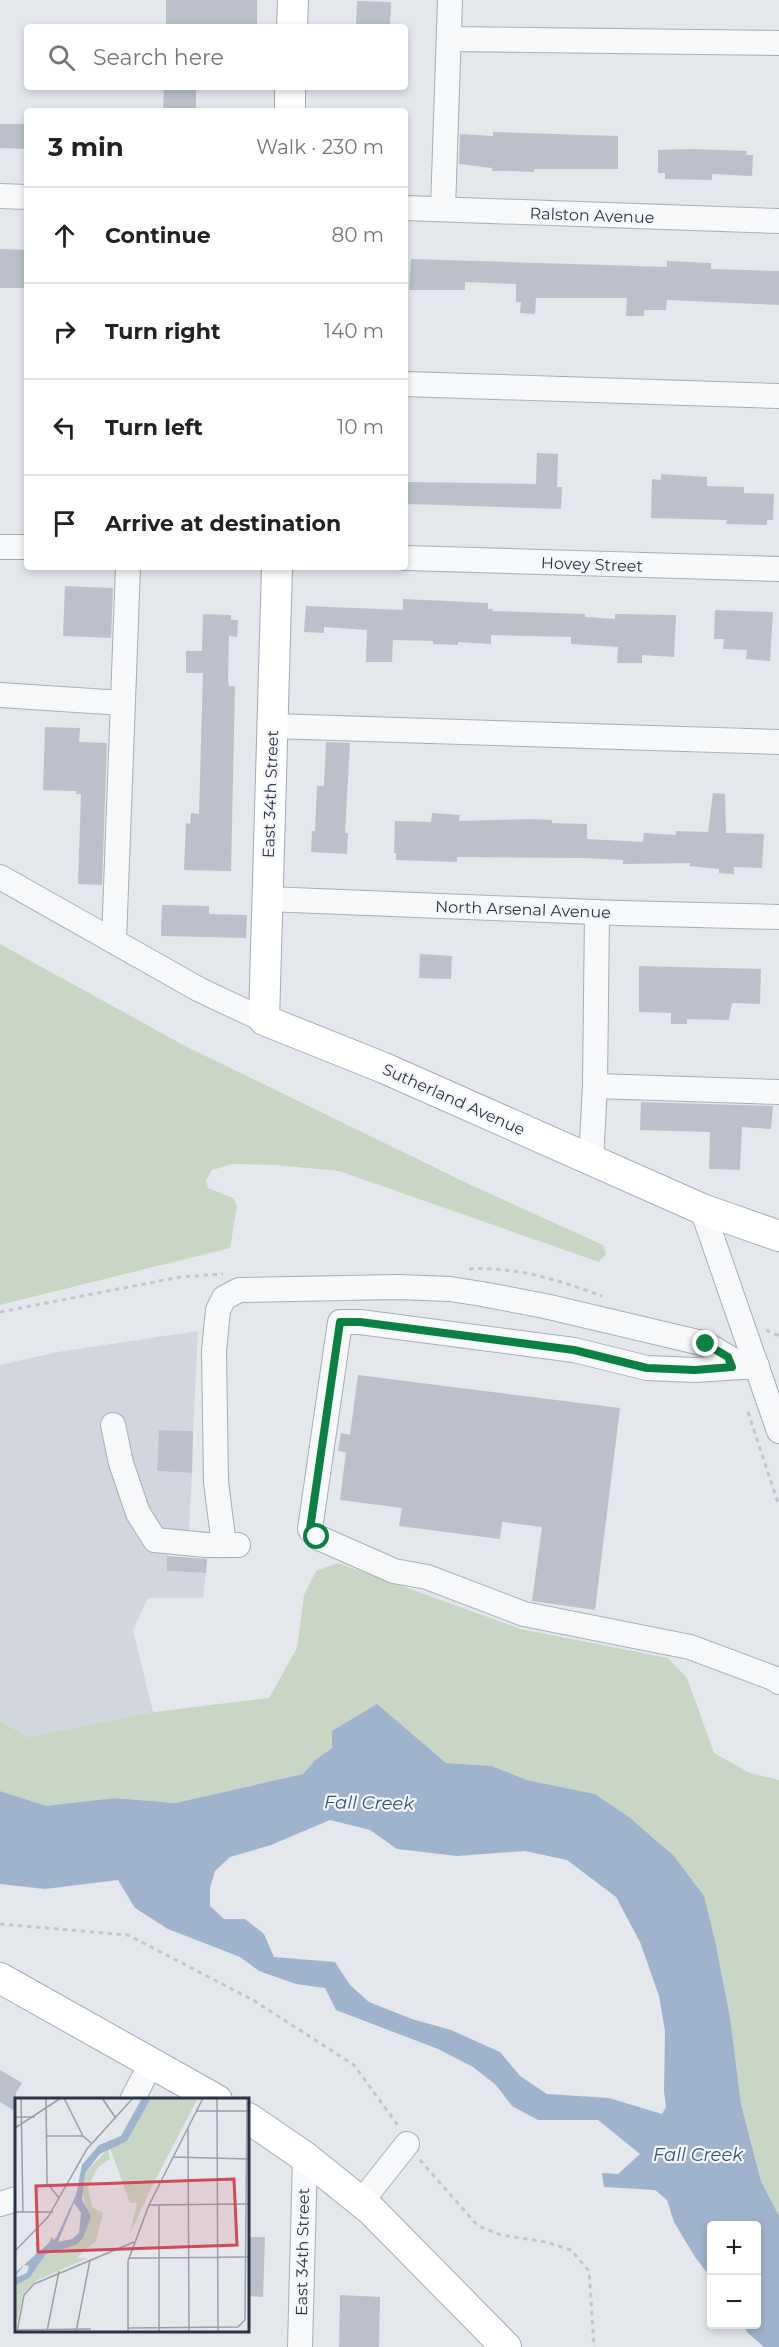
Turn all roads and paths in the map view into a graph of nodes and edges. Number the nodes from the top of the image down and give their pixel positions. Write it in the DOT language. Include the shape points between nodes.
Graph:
graph roads {
  1 [pos="293,0"];
  2 [pos="450,0"];
  3 [pos="292,24"];
  4 [pos="449,39"];
  5 [pos="779,43"];
  6 [pos="290,90"];
  7 [pos="290,108"];
  8 [pos="0,196"];
  9 [pos="24,197"];
  10 [pos="408,208"];
  11 [pos="443,209"];
  12 [pos="779,221"];
  13 [pos="408,384"];
  14 [pos="779,396"];
  15 [pos="0,547"];
  16 [pos="24,547"];
  17 [pos="408,558"];
  18 [pos="779,569"];
  19 [pos="128,570"];
  20 [pos="277,570"];
  21 [pos="0,695"];
  22 [pos="122,703"];
  23 [pos="272,726"];
  24 [pos="779,742"];
  25 [pos="0,877"];
  26 [pos="267,899"];
  27 [pos="597,912"];
  28 [pos="779,917"];
  29 [pos="114,941"];
  30 [pos="264,1020"];
  31 [pos="595,1086"];
  32 [pos="779,1092"];
  33 [pos="591,1159"];
  34 [pos="702,1209"];
  35 [pos="779,1236"];
  36 [pos="110,1290"];
  37 [pos="0,1312"];
  38 [pos="751,1366"];
  39 [pos="748,1412"];
  40 [pos="113,1425"];
  41 [pos="779,1431"];
  42 [pos="779,1506"];
  43 [pos="779,1682"];
  44 [pos="0,1924"];
  45 [pos="0,1978"];
  46 [pos="152,2062"];
  47 [pos="133,2098"];
  48 [pos="214,2098"];
  49 [pos="249,2119"];
  50 [pos="407,2144"];
  51 [pos="305,2157"];
  52 [pos="15,2199"];
  53 [pos="361,2202"];
  54 [pos="0,2204"];
  55 [pos="300,2347"];
  56 [pos="506,2347"];
  57 [pos="594,2347"];
  1 -- 3 [label="main road"];
  2 -- 4 [label="street"];
  4 -- 5 [label="street"];
  4 -- 11 [label="street"];
  6 -- 7 [label="main road"];
  8 -- 9 [label="street"];
  10 -- 11 [label="street, Ralston Avenue"];
  11 -- 12 [label="street, Ralston Avenue"];
  13 -- 14 [label="street"];
  15 -- 16 [label="street"];
  17 -- 18 [label="street, Hovey Street"];
  19 -- 22 [label="street"];
  20 -- 23 [label="main road, East 34th Street"];
  21 -- 22 [label="street"];
  22 -- 29 [label="street"];
  23 -- 24 [label="street"];
  23 -- 26 [label="main road, East 34th Street"];
  25 -- 29 [label="street, Sutherland Avenue"];
  26 -- 27 [label="street, North Arsenal Avenue"];
  26 -- 30 [label="main road, East 34th Street"];
  27 -- 28 [label="street, North Arsenal Avenue"];
  27 -- 31 [label="street"];
  29 -- 30 [label="street, Sutherland Avenue" via="200,990"];
  30 -- 33 [label="main road, Sutherland Avenue"];
  31 -- 32 [label="street"];
  31 -- 33 [label="street"];
  33 -- 34 [label="main road, Sutherland Avenue"];
  34 -- 35 [label="main road, Sutherland Avenue"];
  34 -- 38 [label="street"];
  36 -- 37 [label="path"];
  38 -- 40 [label="street" via="706,1344 545,1306 450,1289 239,1290 224,1298 218,1311 214,1351 216,1482 232,1545 155,1540 138,1513"];
  38 -- 41 [label="street"];
  38 -- 43 [label="street" via="647,1368 574,1350 340,1322 310,1529 317,1537 394,1571 427,1577 524,1614 690,1647"];
  39 -- 42 [label="path"];
  44 -- 50 [label="path" via="128,1935 253,2000 354,2065 396,2121"];
  45 -- 46 [label="main road"];
  46 -- 47 [label="street"];
  46 -- 48 [label="main road"];
  49 -- 51 [label="main road"];
  50 -- 53 [label="street"];
  50 -- 57 [label="path" via="478,2226 571,2250 589,2271"];
  51 -- 53 [label="main road"];
  51 -- 55 [label="street, East 34th Street"];
  52 -- 54 [label="street"];
  53 -- 56 [label="main road"];
}
